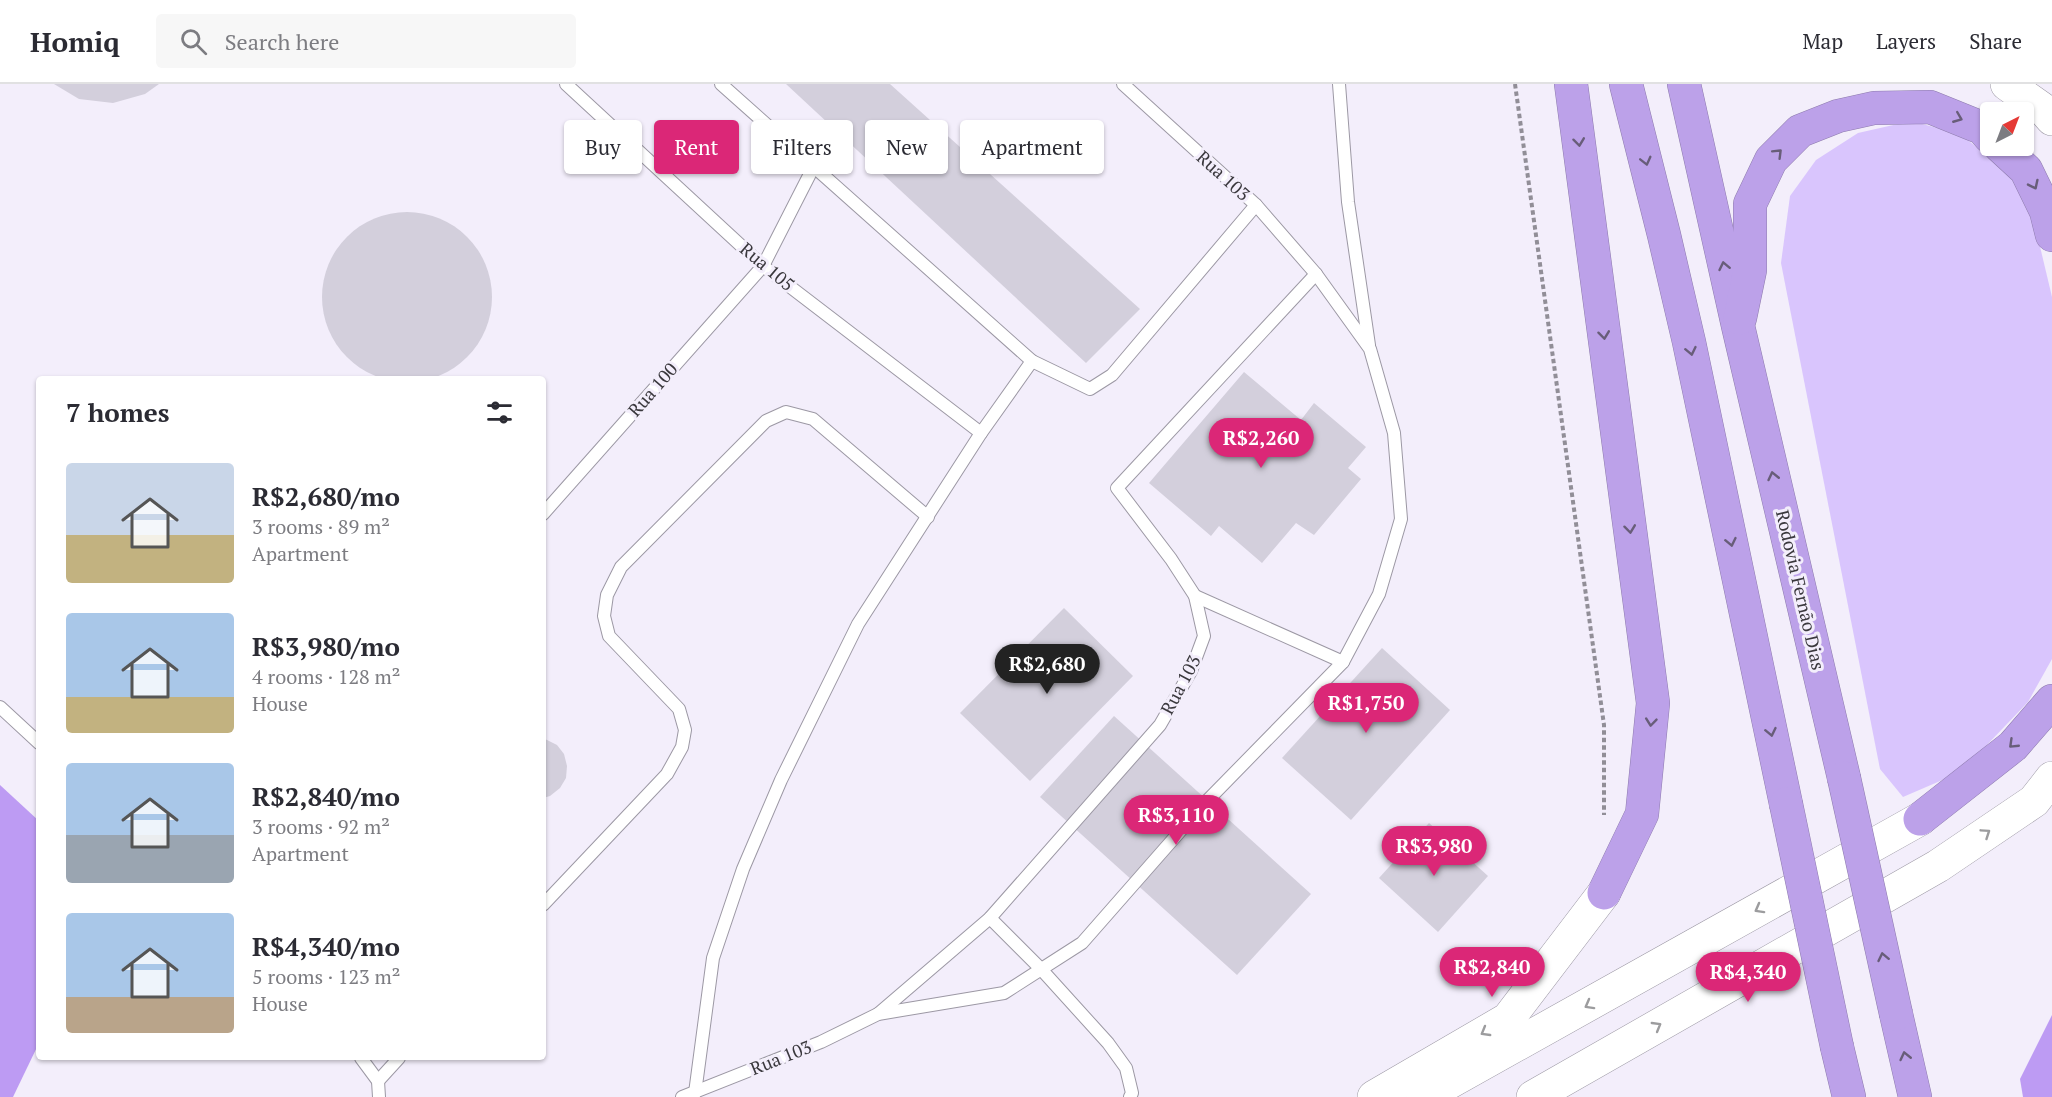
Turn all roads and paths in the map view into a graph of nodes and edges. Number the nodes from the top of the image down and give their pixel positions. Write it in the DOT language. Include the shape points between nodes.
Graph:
graph roads {
  1 [pos="566,84"];
  2 [pos="721,84"];
  3 [pos="1123,84"];
  4 [pos="1339,84"];
  5 [pos="1515,84"];
  6 [pos="1571,84"];
  7 [pos="1626,84"];
  8 [pos="1684,84"];
  9 [pos="2007,84"];
  10 [pos="2052,119"];
  11 [pos="762,120"];
  12 [pos="1980,127"];
  13 [pos="2011,156"];
  14 [pos="810,174"];
  15 [pos="823,174"];
  16 [pos="1256,205"];
  17 [pos="2052,235"];
  18 [pos="763,266"];
  19 [pos="1316,274"];
  20 [pos="1738,326"];
  21 [pos="1370,349"];
  22 [pos="1032,361"];
  23 [pos="981,433"];
  24 [pos="546,511"];
  25 [pos="927,517"];
  26 [pos="1194,596"];
  27 [pos="1344,662"];
  28 [pos="2052,701"];
  29 [pos="0,707"];
  30 [pos="36,740"];
  31 [pos="2052,778"];
  32 [pos="1920,819"];
  33 [pos="1604,821"];
  34 [pos="1604,893"];
  35 [pos="546,902"];
  36 [pos="990,918"];
  37 [pos="1041,969"];
  38 [pos="878,1014"];
  39 [pos="363,1060"];
  40 [pos="397,1060"];
  41 [pos="378,1081"];
  42 [pos="695,1093"];
  43 [pos="379,1097"];
  44 [pos="682,1097"];
  45 [pos="1130,1097"];
  46 [pos="1374,1097"];
  47 [pos="1424,1097"];
  48 [pos="1533,1097"];
  49 [pos="1849,1097"];
  50 [pos="1915,1097"];
  1 -- 18 [label="lane, Rua 105"];
  2 -- 11 [label="lane"];
  3 -- 16 [label="lane, Rua 103"];
  4 -- 21 [label="lane, Rua 103" via="1348,202"];
  5 -- 33 [label="path" via="1604,725"];
  6 -- 34 [label="highway, one-way" via="1653,703 1642,814"];
  7 -- 49 [label="highway, one-way, bridge" via="1689,342"];
  20 -- 8 [label="highway, Rodovia Fernão Dias, one-way"];
  9 -- 10 [label="main road"];
  20 -- 12 [label="highway, one-way" via="1750,270 1750,204 1771,160 1800,131 1838,116 1874,108 1930,107"];
  13 -- 17 [label="highway, one-way" via="2026,170 2046,211"];
  14 -- 18 [label="lane, Rua 100"];
  15 -- 22 [label="lane"];
  16 -- 19 [label="lane, Rua 103"];
  16 -- 22 [label="lane" via="1112,375 1090,389"];
  18 -- 23 [label="lane, Rua 105"];
  18 -- 24 [label="lane, Rua 100"];
  19 -- 21 [label="lane, Rua 103"];
  19 -- 26 [label="lane, Rua 103" via="1117,488"];
  50 -- 20 [label="highway, Rodovia Fernão Dias, one-way, bridge"];
  21 -- 27 [label="lane, Rua 103" via="1394,433 1401,519 1378,594"];
  22 -- 23 [label="lane"];
  23 -- 25 [label="lane"];
  25 -- 35 [label="lane" via="813,419 786,412 766,421 621,567 607,595 603,616 609,636 679,709 686,730 682,747 667,774"];
  25 -- 42 [label="lane" via="858,624 781,780 743,869 713,958"];
  26 -- 27 [label="lane"];
  26 -- 36 [label="lane, Rua 103" via="1204,636 1191,671 1160,725"];
  27 -- 37 [label="lane, Rua 103" via="1204,804 1082,943"];
  28 -- 32 [label="highway, one-way" via="2013,746"];
  29 -- 30 [label="lane"];
  48 -- 31 [label="main road, one-way" via="1938,866 2034,801"];
  32 -- 47 [label="main road, one-way"];
  34 -- 46 [label="main road, one-way" via="1508,1019"];
  36 -- 37 [label="lane"];
  36 -- 38 [label="lane, Rua 103"];
  37 -- 38 [label="lane, Rua 103" via="1004,993"];
  37 -- 45 [label="lane" via="1126,1068"];
  38 -- 42 [label="lane, Rua 103" via="821,1042"];
  39 -- 41 [label="lane"];
  40 -- 41 [label="lane"];
  41 -- 43 [label="lane"];
  42 -- 44 [label="lane, Rua 103"];
}
